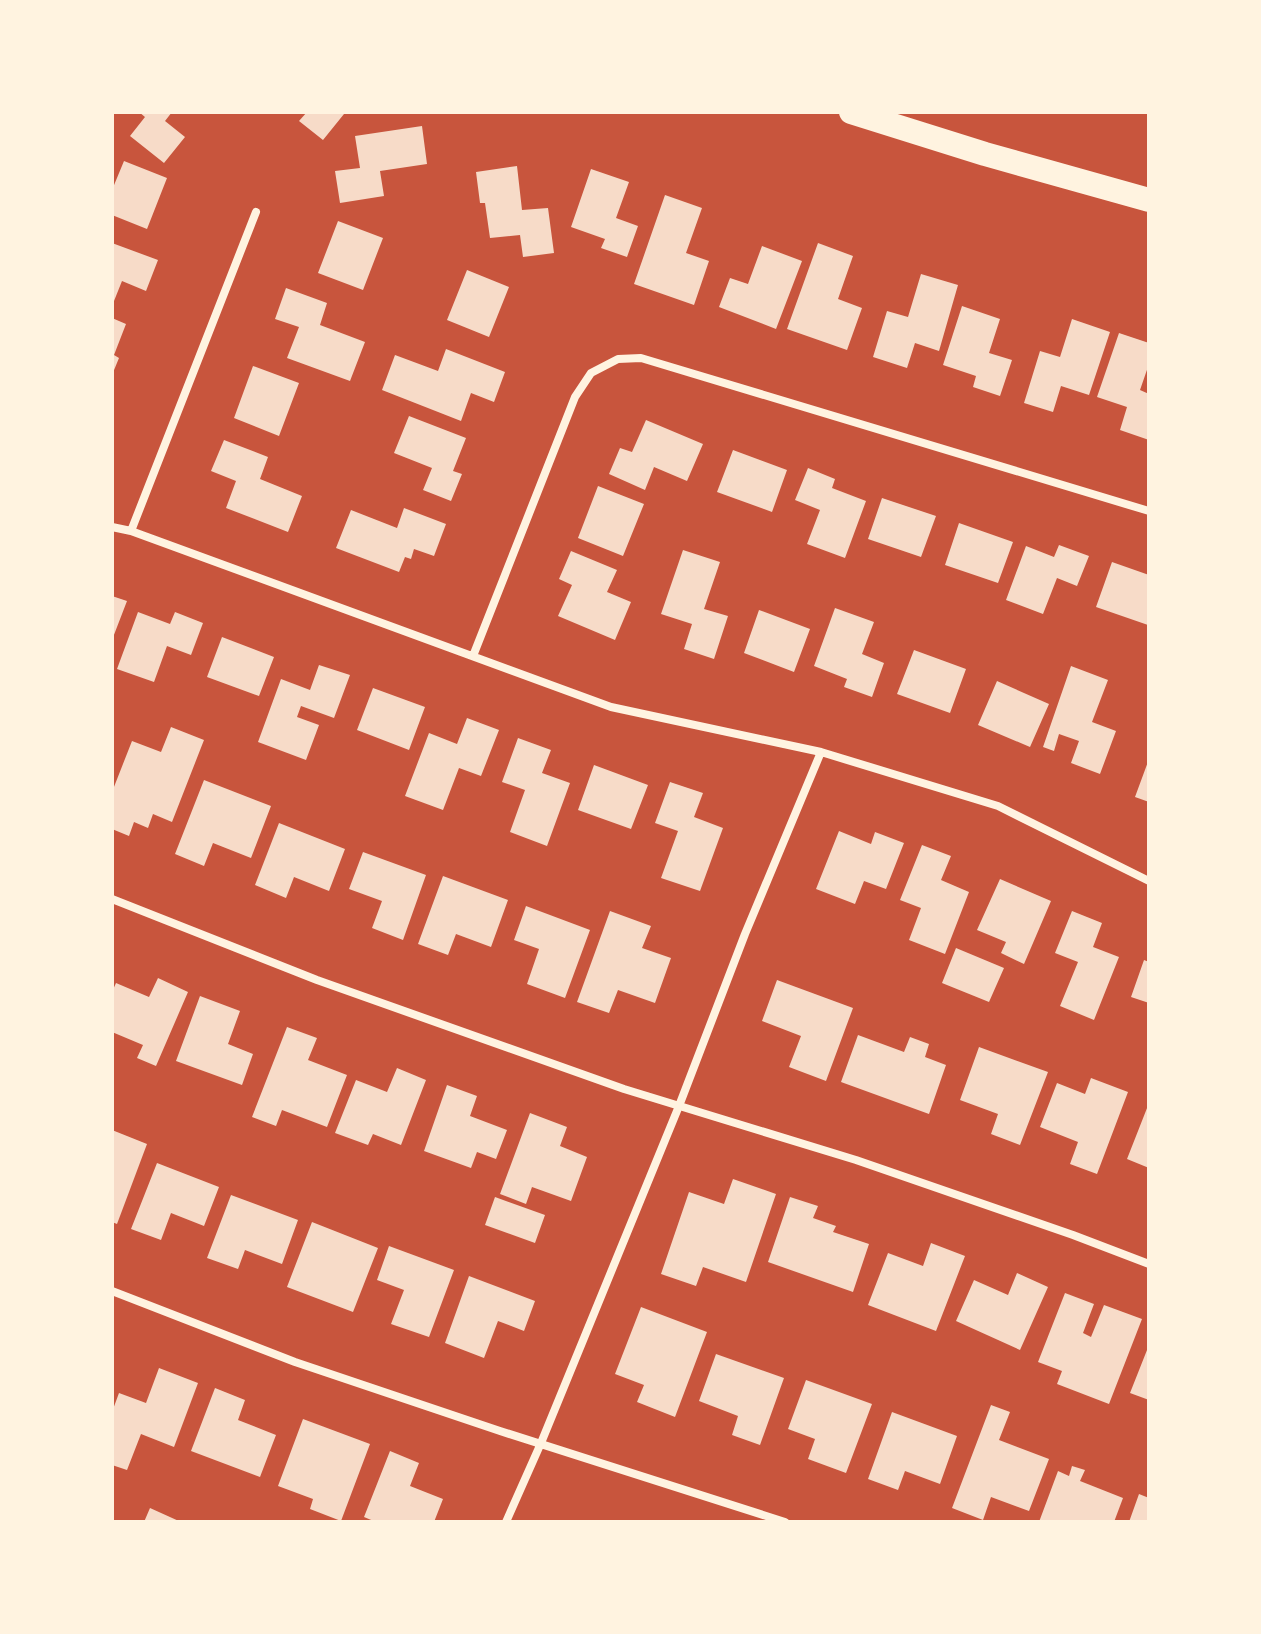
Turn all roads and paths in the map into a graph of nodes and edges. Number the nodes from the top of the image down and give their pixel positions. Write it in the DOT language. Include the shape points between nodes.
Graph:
graph roads {
  1 [pos="851,112"];
  2 [pos="1149,200"];
  3 [pos="256,212"];
  4 [pos="1149,511"];
  5 [pos="112,527"];
  6 [pos="131,531"];
  7 [pos="473,656"];
  8 [pos="821,752"];
  9 [pos="1149,881"];
  10 [pos="112,899"];
  11 [pos="679,1106"];
  12 [pos="1149,1264"];
  13 [pos="112,1291"];
  14 [pos="541,1443"];
  15 [pos="506,1522"];
  16 [pos="785,1522"];
  1 -- 2 [label="highway"];
  3 -- 6 [label="street"];
  4 -- 7 [label="street" via="641,358 618,359 591,373 575,397"];
  5 -- 6 [label="street"];
  6 -- 7 [label="street"];
  7 -- 8 [label="street" via="611,707"];
  8 -- 9 [label="street" via="998,806"];
  8 -- 11 [label="street"];
  10 -- 11 [label="street" via="317,980"];
  11 -- 12 [label="street" via="856,1160"];
  11 -- 14 [label="street"];
  13 -- 14 [label="street" via="295,1362"];
  14 -- 15 [label="street"];
  14 -- 16 [label="street"];
}
